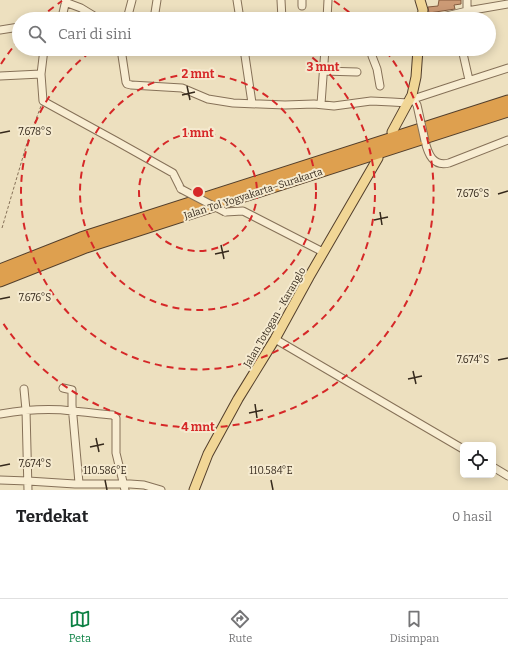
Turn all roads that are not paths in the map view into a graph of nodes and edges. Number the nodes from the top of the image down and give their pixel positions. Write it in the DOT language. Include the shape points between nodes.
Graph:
graph roads {
  1 [pos="132,0"];
  2 [pos="157,0"];
  3 [pos="237,0"];
  4 [pos="281,0"];
  5 [pos="328,0"];
  6 [pos="420,0"];
  7 [pos="467,0"];
  8 [pos="66,1"];
  9 [pos="503,3"];
  10 [pos="467,11"];
  11 [pos="63,12"];
  12 [pos="88,12"];
  13 [pos="129,12"];
  14 [pos="155,12"];
  15 [pos="239,12"];
  16 [pos="282,12"];
  17 [pos="327,12"];
  18 [pos="423,12"];
  19 [pos="12,28"];
  20 [pos="0,30"];
  21 [pos="43,56"];
  22 [pos="123,56"];
  23 [pos="245,56"];
  24 [pos="325,56"];
  25 [pos="372,56"];
  26 [pos="418,56"];
  27 [pos="464,56"];
  28 [pos="508,68"];
  29 [pos="324,71"];
  30 [pos="357,72"];
  31 [pos="41,74"];
  32 [pos="0,76"];
  33 [pos="469,80"];
  34 [pos="380,86"];
  35 [pos="410,101"];
  36 [pos="508,101"];
  37 [pos="252,103"];
  38 [pos="321,104"];
  39 [pos="508,112"];
  40 [pos="392,132"];
  41 [pos="508,140"];
  42 [pos="378,158"];
  43 [pos="323,252"];
  44 [pos="6,272"];
  45 [pos="0,281"];
  46 [pos="275,339"];
  47 [pos="63,388"];
  48 [pos="24,389"];
  49 [pos="26,410"];
  50 [pos="72,411"];
  51 [pos="0,414"];
  52 [pos="460,447"];
  53 [pos="496,469"];
  54 [pos="508,476"];
  55 [pos="0,480"];
  56 [pos="28,481"];
  57 [pos="77,486"];
  58 [pos="125,487"];
  59 [pos="28,490"];
  60 [pos="161,490"];
  61 [pos="194,490"];
  1 -- 13 [label="street"];
  2 -- 14 [label="street"];
  3 -- 15 [label="street"];
  4 -- 16 [label="street"];
  5 -- 17 [label="street"];
  6 -- 18 [label="main road"];
  7 -- 10 [label="street"];
  8 -- 11 [label="street"];
  8 -- 12 [label="street"];
  9 -- 10 [label="street"];
  19 -- 20 [label="street"];
  21 -- 31 [label="street"];
  22 -- 37 [label="street" via="128,85 182,88 208,99"];
  23 -- 37 [label="street"];
  24 -- 29 [label="street"];
  25 -- 34 [label="street"];
  26 -- 35 [label="main road"];
  27 -- 33 [label="street"];
  28 -- 33 [label="street"];
  29 -- 30 [label="street"];
  29 -- 38 [label="street"];
  31 -- 32 [label="street"];
  31 -- 43 [label="street, bridge" via="43,101 173,173 181,189 225,212 243,211"];
  33 -- 35 [label="street"];
  35 -- 38 [label="street" via="374,101 334,106"];
  35 -- 40 [label="main road"];
  35 -- 41 [label="street, bridge" via="417,105 429,156 435,161 449,163"];
  36 -- 44 [label="highway, Jalan Tol Yogyakarta–Surakarta" via="81,238"];
  37 -- 38 [label="street"];
  39 -- 44 [label="highway, Jalan Tol Yogyakarta–Surakarta"];
  42 -- 43 [label="main road, Jalan Totogan - Karanglo"];
  43 -- 46 [label="main road, Jalan Totogan - Karanglo"];
  44 -- 45 [label="highway, Jalan Tol Yogyakarta–Surakarta"];
  46 -- 52 [label="street"];
  46 -- 61 [label="main road, Jalan Totogan - Karanglo" via="208,454"];
  47 -- 50 [label="street" via="72,390"];
  48 -- 49 [label="street"];
  49 -- 50 [label="street"];
  49 -- 51 [label="street"];
  49 -- 56 [label="street"];
  50 -- 57 [label="street"];
  50 -- 58 [label="street" via="115,416 116,453"];
  53 -- 54 [label="street"];
  55 -- 56 [label="street"];
  56 -- 57 [label="street"];
  56 -- 59 [label="street"];
  57 -- 58 [label="street"];
  58 -- 60 [label="street" via="144,485"];
}
